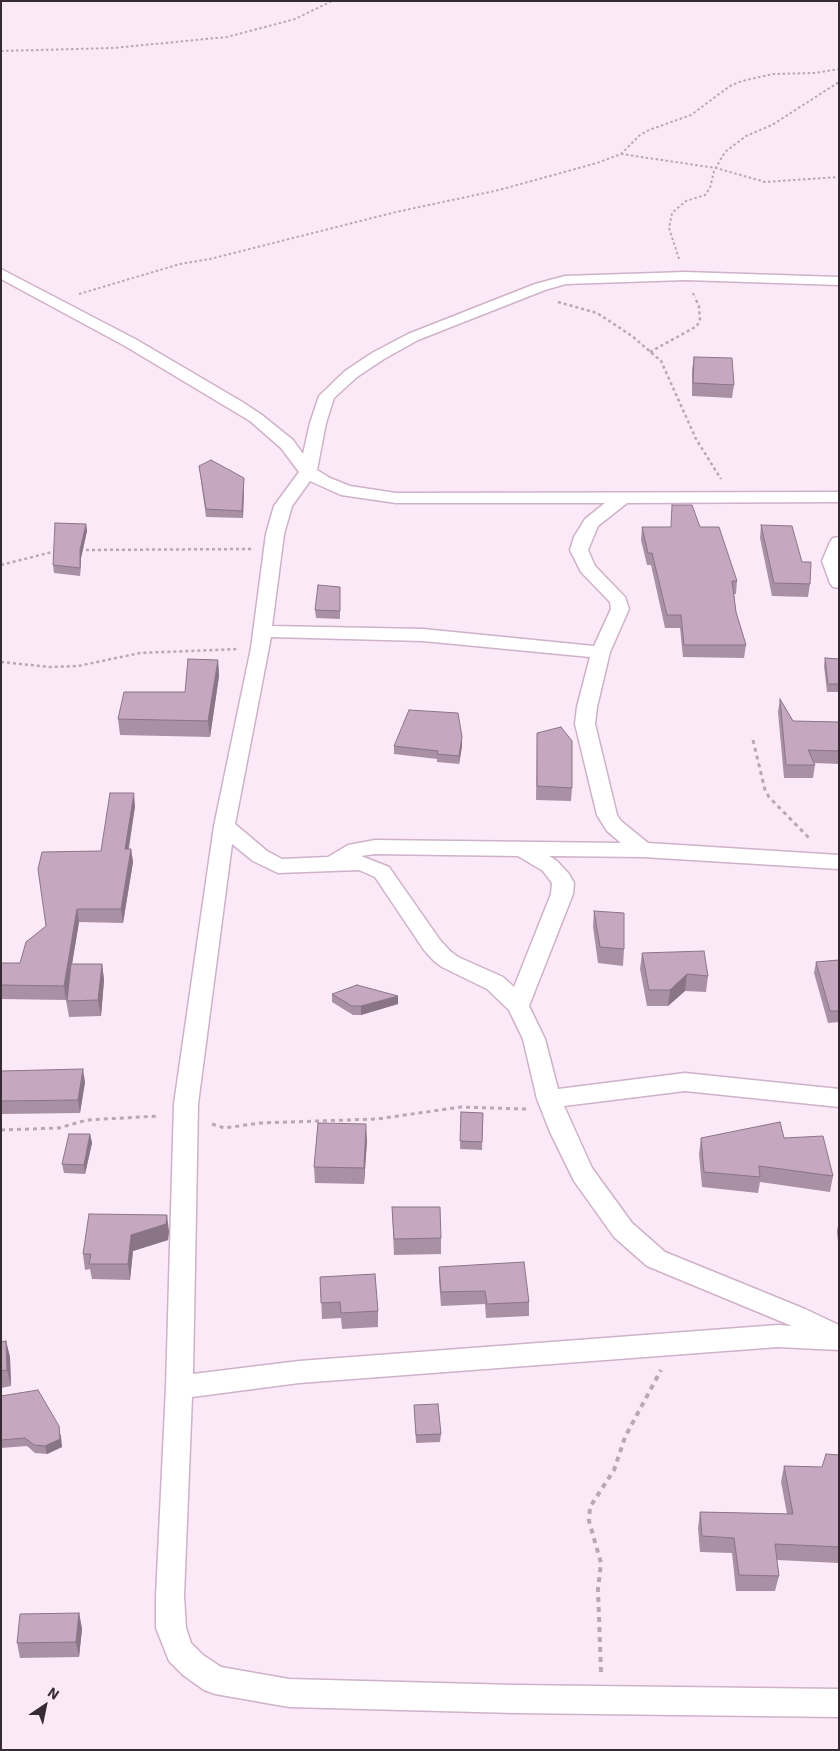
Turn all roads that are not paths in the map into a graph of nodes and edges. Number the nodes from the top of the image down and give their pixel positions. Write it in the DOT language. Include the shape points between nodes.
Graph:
graph roads {
  1 [pos="1,273"];
  2 [pos="839,281"];
  3 [pos="308,472"];
  4 [pos="623,497"];
  5 [pos="839,497"];
  6 [pos="839,542"];
  7 [pos="839,583"];
  8 [pos="260,639"];
  9 [pos="601,652"];
  10 [pos="224,826"];
  11 [pos="523,849"];
  12 [pos="643,850"];
  13 [pos="837,862"];
  14 [pos="328,865"];
  15 [pos="518,1006"];
  16 [pos="839,1098"];
  17 [pos="551,1105"];
  18 [pos="839,1338"];
  19 [pos="178,1387"];
  20 [pos="839,1703"];
  1 -- 3 [label="street" via="131,343 250,414 287,444"];
  2 -- 3 [label="street" via="685,276 565,280 528,292 413,337 351,374 327,396"];
  3 -- 4 [label="street" via="347,491 396,498"];
  3 -- 8 [label="street" via="283,506 275,534"];
  4 -- 5 [label="street"];
  4 -- 9 [label="street" via="591,523 583,536 580,550 587,568 619,601 620,609"];
  6 -- 7 [label="street" via="831,561"];
  8 -- 9 [label="street" via="423,635"];
  8 -- 10 [label="street"];
  9 -- 12 [label="street" via="587,707 588,741 607,815 614,826"];
  10 -- 14 [label="street" via="271,863 288,867"];
  10 -- 19 [label="street" via="186,1115"];
  11 -- 12 [label="street"];
  11 -- 14 [label="street" via="375,847 349,852"];
  11 -- 15 [label="street" via="550,866 563,883 562,894"];
  12 -- 13 [label="street"];
  14 -- 15 [label="street" via="360,863 382,872 442,956 495,983"];
  15 -- 17 [label="street" via="534,1039"];
  16 -- 17 [label="street" via="685,1082"];
  17 -- 18 [label="street" via="584,1174 623,1230 644,1250 656,1259 796,1316"];
  18 -- 19 [label="street" via="778,1336 299,1372"];
  19 -- 20 [label="street" via="171,1628 179,1650 193,1665 215,1680 289,1693"];
}
